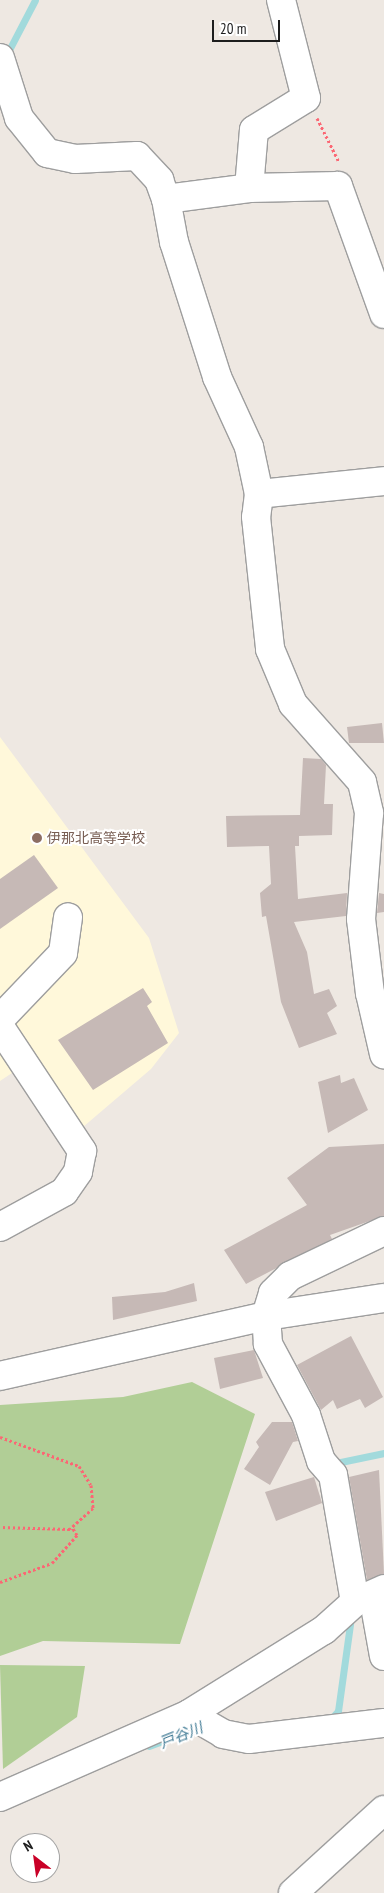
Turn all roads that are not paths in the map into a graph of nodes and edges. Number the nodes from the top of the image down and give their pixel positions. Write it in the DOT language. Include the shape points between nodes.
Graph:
graph roads {
  1 [pos="281,0"];
  2 [pos="0,58"];
  3 [pos="9,120"];
  4 [pos="249,188"];
  5 [pos="166,199"];
  6 [pos="379,281"];
  7 [pos="384,314"];
  8 [pos="384,481"];
  9 [pos="259,494"];
  10 [pos="68,916"];
  11 [pos="0,1019"];
  12 [pos="0,1027"];
  13 [pos="384,1054"];
  14 [pos="0,1227"];
  15 [pos="384,1231"];
  16 [pos="384,1298"];
  17 [pos="266,1316"];
  18 [pos="0,1376"];
  19 [pos="371,1595"];
  20 [pos="384,1656"];
  21 [pos="199,1721"];
  22 [pos="384,1723"];
  23 [pos="0,1797"];
  24 [pos="384,1810"];
  25 [pos="293,1893"];
  1 -- 4 [label="street" via="306,98 254,130"];
  2 -- 3 [label="street"];
  3 -- 5 [label="street" via="47,153 76,159 138,156 159,180"];
  4 -- 5 [label="street"];
  4 -- 6 [label="street" via="340,176"];
  5 -- 9 [label="street" via="174,242 217,377 249,447"];
  6 -- 7 [label="street"];
  8 -- 9 [label="street"];
  9 -- 13 [label="street" via="256,517 270,649 293,704 362,782 369,813 361,919 370,993"];
  10 -- 11 [label="street" via="63,953"];
  12 -- 14 [label="street" via="82,1151 78,1172 64,1192"];
  15 -- 17 [label="street" via="290,1276 273,1293"];
  16 -- 17 [label="street"];
  17 -- 18 [label="street"];
  17 -- 19 [label="street" via="268,1344 306,1415"];
  19 -- 20 [label="street"];
  19 -- 21 [label="street"];
  21 -- 22 [label="street" via="249,1739"];
  21 -- 23 [label="street"];
  24 -- 25 [label="street"];
}
